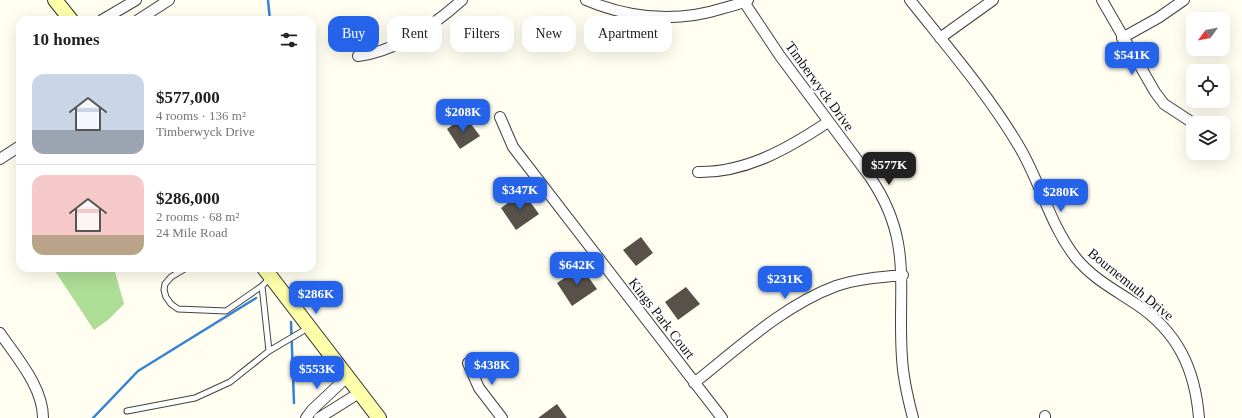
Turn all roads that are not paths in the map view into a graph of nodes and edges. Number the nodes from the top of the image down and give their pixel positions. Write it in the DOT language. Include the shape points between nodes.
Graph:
graph roads {
  1 [pos="55,0"];
  2 [pos="136,0"];
  3 [pos="169,0"];
  4 [pos="462,0"];
  5 [pos="586,0"];
  6 [pos="910,0"];
  7 [pos="993,0"];
  8 [pos="1102,0"];
  9 [pos="1184,0"];
  10 [pos="746,1"];
  11 [pos="601,3"];
  12 [pos="68,16"];
  13 [pos="109,16"];
  14 [pos="144,16"];
  15 [pos="940,38"];
  16 [pos="1122,38"];
  17 [pos="358,56"];
  18 [pos="500,117"];
  19 [pos="1186,118"];
  20 [pos="828,122"];
  21 [pos="16,149"];
  22 [pos="0,159"];
  23 [pos="698,172"];
  24 [pos="179,272"];
  25 [pos="902,275"];
  26 [pos="265,277"];
  27 [pos="309,328"];
  28 [pos="0,333"];
  29 [pos="269,351"];
  30 [pos="468,362"];
  31 [pos="347,378"];
  32 [pos="694,383"];
  33 [pos="359,393"];
  34 [pos="127,411"];
  35 [pos="44,418"];
  36 [pos="306,418"];
  37 [pos="318,418"];
  38 [pos="379,418"];
  39 [pos="502,418"];
  40 [pos="722,418"];
  41 [pos="913,418"];
  42 [pos="1199,418"];
  1 -- 12 [label="street"];
  2 -- 13 [label="street"];
  3 -- 14 [label="street"];
  4 -- 17 [label="street" via="438,19 398,44 373,54"];
  5 -- 11 [label="street"];
  6 -- 15 [label="street, Bournemuth Drive"];
  7 -- 15 [label="street"];
  8 -- 16 [label="street"];
  9 -- 16 [label="street"];
  10 -- 11 [label="street" via="711,12 665,18 626,14"];
  10 -- 20 [label="street, Timberwyck Drive" via="780,56"];
  15 -- 42 [label="street, Bournemuth Drive" via="1008,128 1025,156 1050,216 1077,258 1097,278 1155,318 1178,345 1191,374 1198,399"];
  16 -- 19 [label="street" via="1164,104"];
  18 -- 32 [label="street, Kings Park Court" via="513,147"];
  20 -- 23 [label="street" via="788,147 761,160 722,171"];
  20 -- 25 [label="street, Timberwyck Drive" via="870,176 882,196 894,224 900,248"];
  21 -- 22 [label="street"];
  24 -- 26 [label="lane" via="165,284 164,290 171,304 178,309 226,311"];
  25 -- 32 [label="street" via="855,281 810,298 786,312"];
  25 -- 41 [label="street, Timberwyck Drive" via="902,358"];
  26 -- 27 [label="street"];
  26 -- 29 [label="lane"];
  27 -- 29 [label="lane"];
  27 -- 31 [label="street"];
  28 -- 35 [label="street" via="37,392"];
  29 -- 34 [label="lane" via="230,382 195,398"];
  30 -- 39 [label="street" via="479,388"];
  31 -- 33 [label="street"];
  31 -- 36 [label="street"];
  32 -- 40 [label="street, Kings Park Court"];
  33 -- 37 [label="street"];
  33 -- 38 [label="street"];
}
